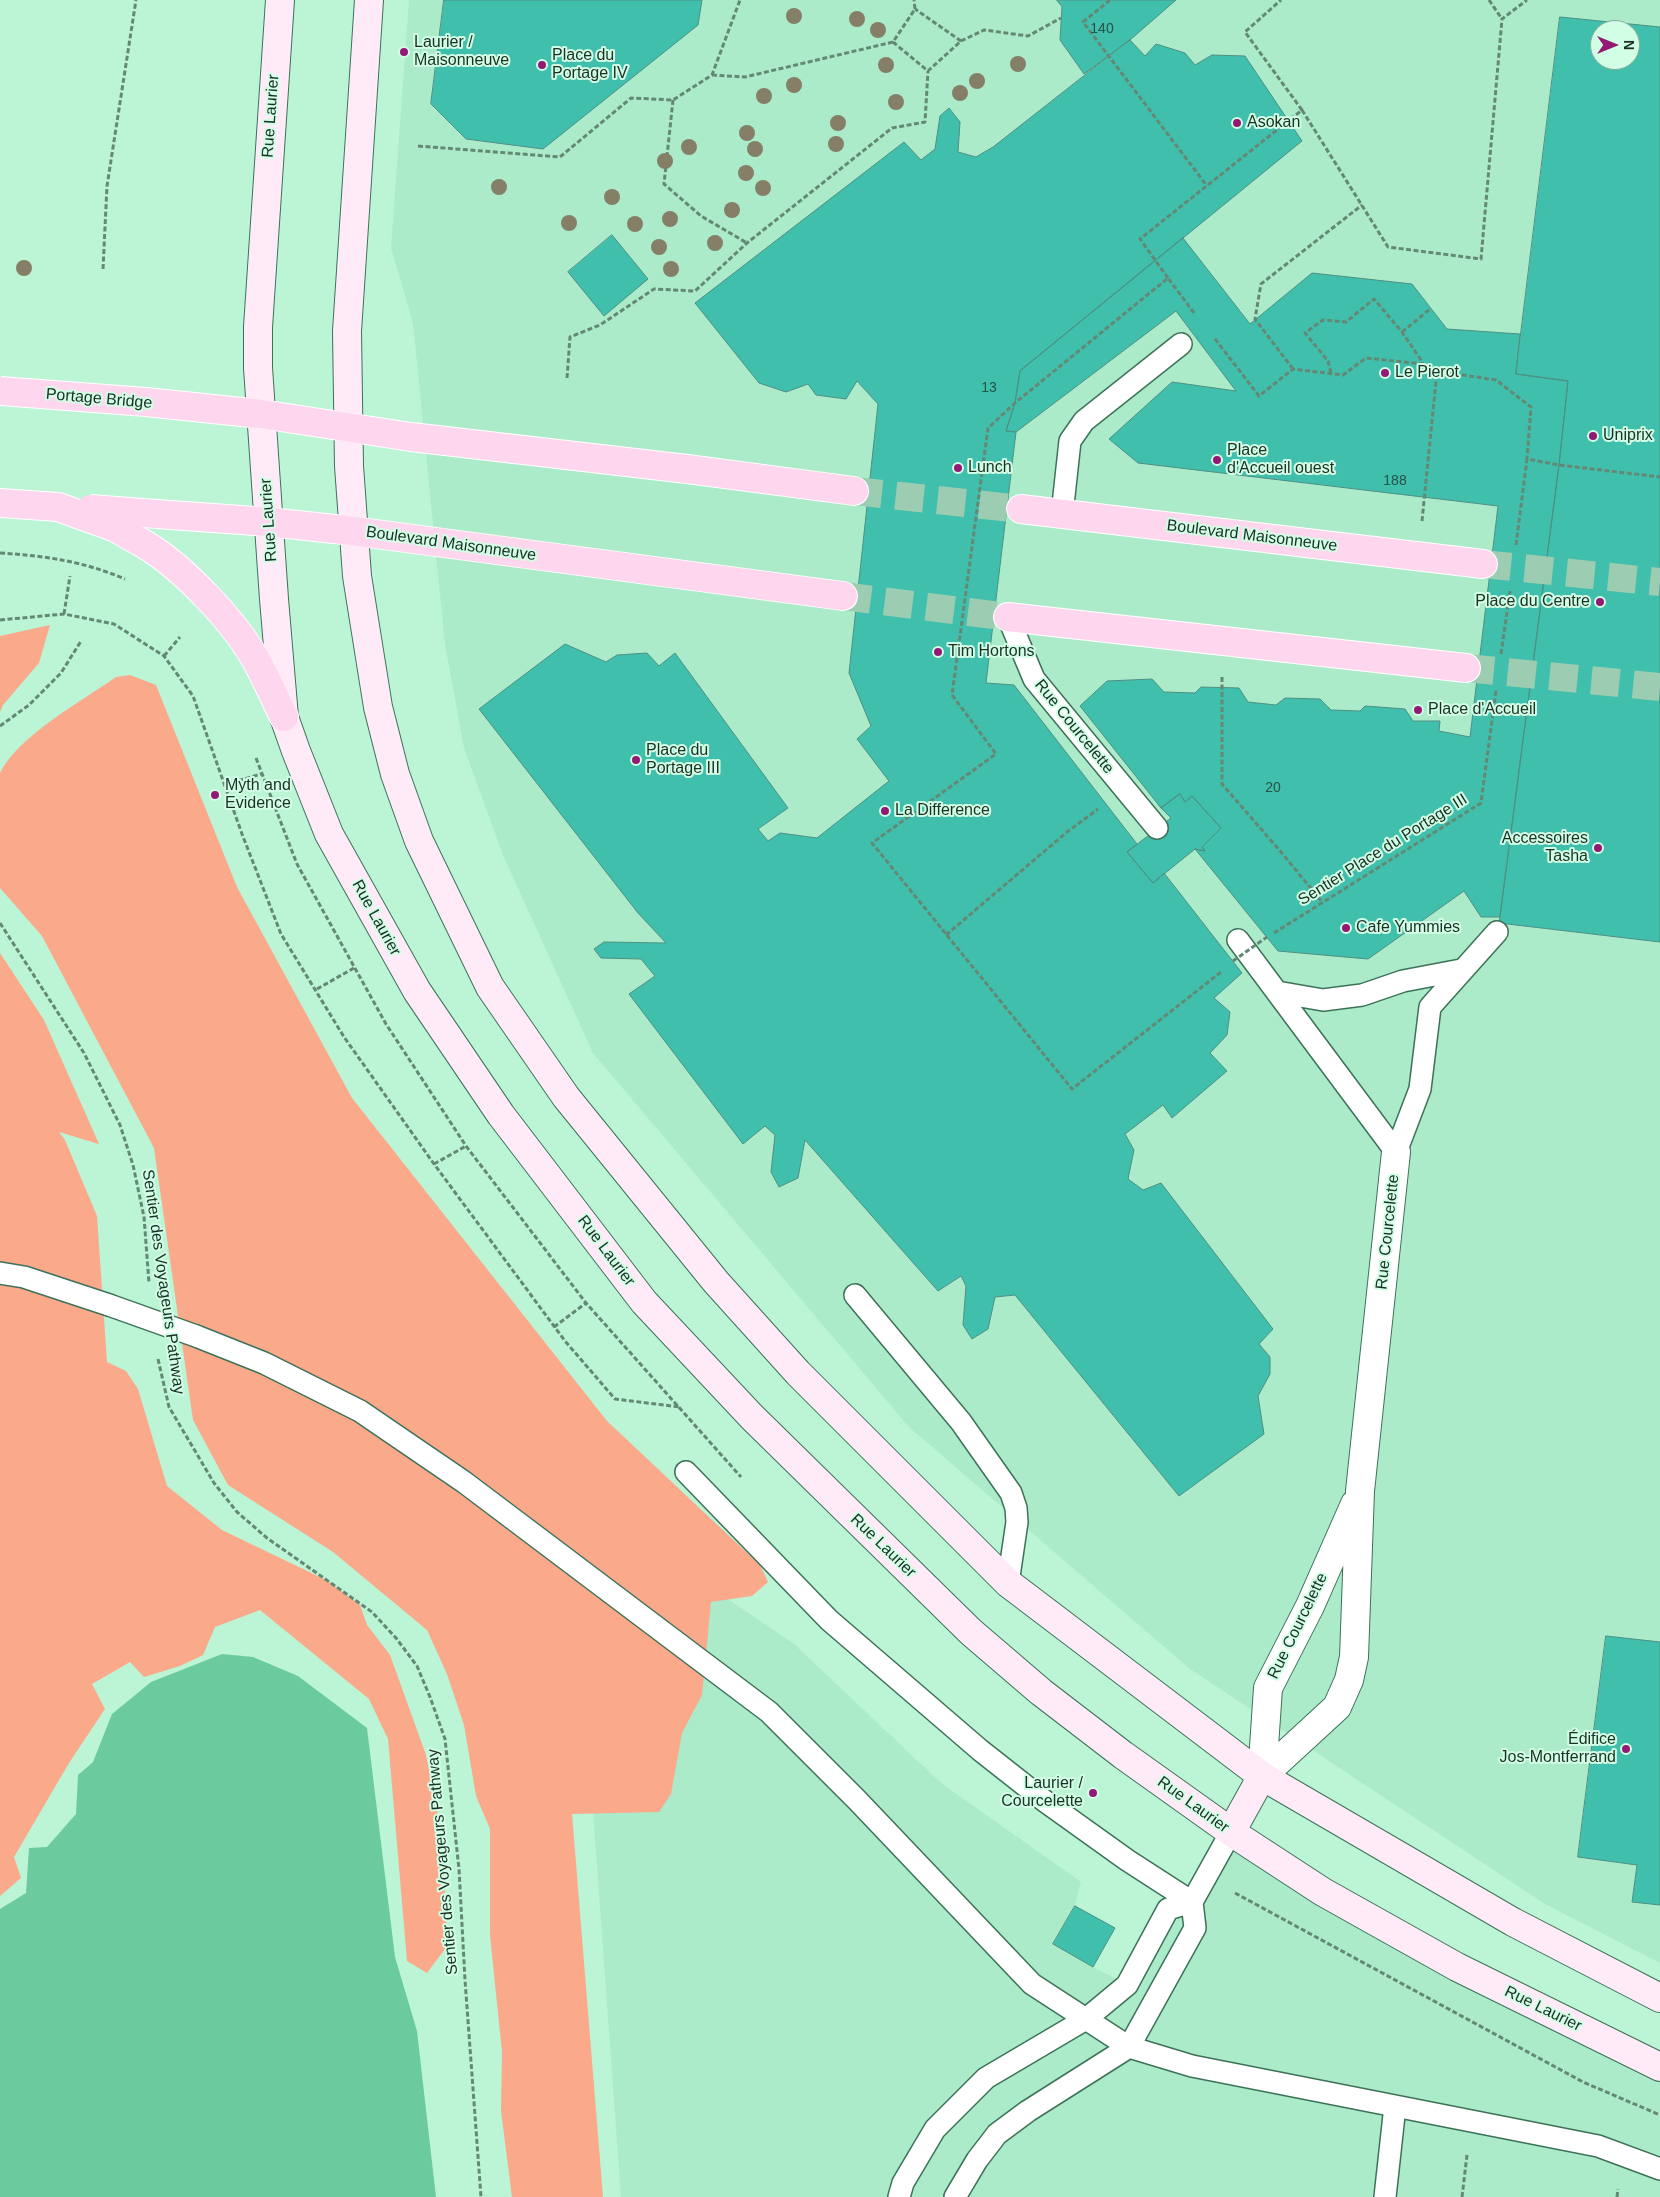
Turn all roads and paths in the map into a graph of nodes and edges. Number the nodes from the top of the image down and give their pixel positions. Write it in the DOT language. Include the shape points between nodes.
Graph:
graph roads {
  1 [pos="136,0"];
  2 [pos="280,0"];
  3 [pos="369,0"];
  4 [pos="914,0"];
  5 [pos="1110,0"];
  6 [pos="1281,0"];
  7 [pos="1489,0"];
  8 [pos="1527,0"];
  9 [pos="742,1"];
  10 [pos="915,9"];
  11 [pos="1061,18"];
  12 [pos="1502,19"];
  13 [pos="961,41"];
  14 [pos="893,42"];
  15 [pos="928,71"];
  16 [pos="712,75"];
  17 [pos="673,100"];
  18 [pos="1302,110"];
  19 [pos="418,146"];
  20 [pos="1207,186"];
  21 [pos="1362,204"];
  22 [pos="747,243"];
  23 [pos="103,269"];
  24 [pos="1168,278"];
  25 [pos="1430,309"];
  26 [pos="1402,332"];
  27 [pos="1181,344"];
  28 [pos="1221,348"];
  29 [pos="1424,364"];
  30 [pos="1293,369"];
  31 [pos="1437,371"];
  32 [pos="1331,373"];
  33 [pos="567,378"];
  34 [pos="0,391"];
  35 [pos="261,414"];
  36 [pos="347,427"];
  37 [pos="1527,459"];
  38 [pos="1660,477"];
  39 [pos="854,491"];
  40 [pos="0,503"];
  41 [pos="58,507"];
  42 [pos="1021,509"];
  43 [pos="1062,514"];
  44 [pos="269,522"];
  45 [pos="353,531"];
  46 [pos="1515,547"];
  47 [pos="0,552"];
  48 [pos="1419,556"];
  49 [pos="1483,564"];
  50 [pos="70,576"];
  51 [pos="130,581"];
  52 [pos="1510,587"];
  53 [pos="843,596"];
  54 [pos="64,614"];
  55 [pos="1008,617"];
  56 [pos="0,619"];
  57 [pos="180,637"];
  58 [pos="1223,641"];
  59 [pos="81,642"];
  60 [pos="164,656"];
  61 [pos="1501,656"];
  62 [pos="1466,668"];
  63 [pos="1497,685"];
  64 [pos="284,717"];
  65 [pos="0,726"];
  66 [pos="261,774"];
  67 [pos="224,786"];
  68 [pos="1157,828"];
  69 [pos="1067,832"];
  70 [pos="1322,904"];
  71 [pos="0,924"];
  72 [pos="1497,932"];
  73 [pos="946,934"];
  74 [pos="1238,940"];
  75 [pos="1233,962"];
  76 [pos="354,968"];
  77 [pos="1461,970"];
  78 [pos="317,990"];
  79 [pos="1277,992"];
  80 [pos="466,1146"];
  81 [pos="1396,1152"];
  82 [pos="434,1164"];
  83 [pos="0,1273"];
  84 [pos="149,1286"];
  85 [pos="855,1295"];
  86 [pos="586,1303"];
  87 [pos="554,1327"];
  88 [pos="158,1355"];
  89 [pos="680,1407"];
  90 [pos="686,1472"];
  91 [pos="1360,1491"];
  92 [pos="1008,1583"];
  93 [pos="1262,1776"];
  94 [pos="1231,1832"];
  95 [pos="1192,1902"];
  96 [pos="1660,1998"];
  97 [pos="1086,2019"];
  98 [pos="1129,2047"];
  99 [pos="1660,2067"];
  100 [pos="1395,2106"];
  101 [pos="1468,2149"];
  102 [pos="1660,2169"];
  103 [pos="481,2197"];
  104 [pos="899,2197"];
  105 [pos="955,2197"];
  106 [pos="1385,2197"];
  107 [pos="1462,2197"];
  1 -- 23 [label="path" via="107,186"];
  2 -- 35 [label="main road, Rue Laurier" via="258,327"];
  3 -- 36 [label="main road" via="347,331"];
  4 -- 10 [label="path"];
  5 -- 20 [label="path" via="1083,22"];
  6 -- 18 [label="path" via="1244,32"];
  7 -- 12 [label="path"];
  8 -- 12 [label="path"];
  9 -- 16 [label="path"];
  10 -- 13 [label="path"];
  10 -- 14 [label="path"];
  11 -- 13 [label="path" via="1028,36 984,30"];
  12 -- 21 [label="path" via="1482,259 1388,247"];
  13 -- 15 [label="path"];
  14 -- 15 [label="path"];
  14 -- 16 [label="path" via="745,77"];
  15 -- 22 [label="path" via="925,122 892,128"];
  16 -- 17 [label="path"];
  17 -- 19 [label="path" via="631,98 560,157"];
  17 -- 22 [label="path" via="664,184 701,216"];
  18 -- 20 [label="path"];
  18 -- 21 [label="path"];
  20 -- 24 [label="path" via="1140,239"];
  21 -- 30 [label="path" via="1261,284 1255,319"];
  22 -- 33 [label="path" via="696,291 654,290 600,325 570,337"];
  25 -- 26 [label="path"];
  26 -- 29 [label="path"];
  26 -- 32 [label="path" via="1374,299 1346,322 1323,320 1305,333 1328,361"];
  27 -- 43 [label="lane" via="1084,421 1070,441"];
  28 -- 30 [label="path" via="1259,396"];
  29 -- 31 [label="path"];
  29 -- 32 [label="path" via="1366,358 1344,375"];
  30 -- 32 [label="path"];
  31 -- 37 [label="path" via="1496,380 1531,408"];
  31 -- 48 [label="path"];
  34 -- 35 [label="main road, Portage Bridge, bridge"];
  35 -- 36 [label="main road"];
  35 -- 44 [label="main road, Rue Laurier"];
  36 -- 39 [label="main road"];
  36 -- 45 [label="main road"];
  37 -- 38 [label="path" via="1560,466"];
  37 -- 46 [label="path"];
  40 -- 41 [label="main road"];
  41 -- 44 [label="main road, Boulevard Maisonneuve, bridge"];
  41 -- 64 [label="main road, bridge" via="114,527 144,544 179,571 234,627 257,661"];
  42 -- 43 [label="main road, Boulevard Maisonneuve"];
  43 -- 48 [label="main road, Boulevard Maisonneuve"];
  44 -- 45 [label="main road, Boulevard Maisonneuve"];
  44 -- 64 [label="main road, Rue Laurier"];
  45 -- 53 [label="main road, Boulevard Maisonneuve"];
  45 -- 92 [label="main road" via="372,670 395,774 420,841 490,987 566,1097 716,1282 798,1373"];
  47 -- 51 [label="path" via="94,566"];
  48 -- 49 [label="main road, Boulevard Maisonneuve"];
  50 -- 54 [label="path"];
  52 -- 61 [label="path"];
  54 -- 56 [label="path"];
  54 -- 60 [label="path" via="114,624"];
  55 -- 58 [label="main road"];
  55 -- 68 [label="lane, Rue Courcelette" via="1034,679"];
  57 -- 60 [label="path"];
  58 -- 62 [label="main road"];
  58 -- 70 [label="path" via="1222,784"];
  59 -- 65 [label="path" via="61,672 29,705"];
  60 -- 67 [label="path" via="193,696"];
  63 -- 70 [label="path, Sentier Place du Portage III" via="1482,803"];
  64 -- 94 [label="main road, Rue Laurier" via="329,834 417,992 501,1115 644,1302 752,1417 971,1632 1041,1692"];
  66 -- 67 [label="path"];
  67 -- 78 [label="path" via="282,934"];
  69 -- 73 [label="path"];
  70 -- 75 [label="path, Sentier Place du Portage III, bridge"];
  71 -- 84 [label="path, Sentier des Voyageurs Pathway" via="84,1052 120,1125 144,1217"];
  72 -- 77 [label="lane, Rue Courcelette"];
  74 -- 79 [label="lane, Rue Courcelette"];
  76 -- 78 [label="path"];
  77 -- 79 [label="lane" via="1403,981 1362,995 1323,1000"];
  77 -- 81 [label="lane, Rue Courcelette" via="1430,1007 1420,1089"];
  78 -- 82 [label="path" via="344,1037"];
  79 -- 81 [label="lane, Rue Courcelette"];
  80 -- 82 [label="path"];
  81 -- 91 [label="street, Rue Courcelette"];
  82 -- 87 [label="path"];
  83 -- 97 [label="lane, bridge" via="24,1277 109,1305 264,1363 360,1411 464,1482 769,1712 1032,1984"];
  85 -- 92 [label="lane" via="961,1422 1011,1493 1017,1522"];
  86 -- 87 [label="path"];
  87 -- 89 [label="path" via="614,1400"];
  88 -- 103 [label="path, Sentier des Voyageurs Pathway" via="169,1407 187,1441 237,1512 267,1538 372,1612 417,1666 430,1697 446,1739 459,1868"];
  90 -- 95 [label="lane" via="829,1620 980,1750 1046,1802"];
  91 -- 93 [label="street, Rue Courcelette" via="1310,1606 1268,1688"];
  91 -- 93 [label="street, Rue Courcelette" via="1356,1632 1349,1680 1337,1707"];
  92 -- 93 [label="main road"];
  93 -- 94 [label="main road"];
  93 -- 96 [label="main road" via="1513,1922"];
  94 -- 95 [label="lane"];
  94 -- 99 [label="main road, Rue Laurier" via="1322,1892 1457,1967"];
  95 -- 97 [label="lane" via="1168,1909 1127,1984"];
  95 -- 98 [label="lane" via="1195,1928"];
  97 -- 98 [label="lane"];
  97 -- 104 [label="lane" via="986,2078 935,2129 903,2183"];
  98 -- 100 [label="lane" via="1192,2066"];
  98 -- 105 [label="lane" via="997,2134"];
  100 -- 102 [label="lane" via="1598,2146"];
  100 -- 106 [label="lane"];
  101 -- 107 [label="path"];
}
